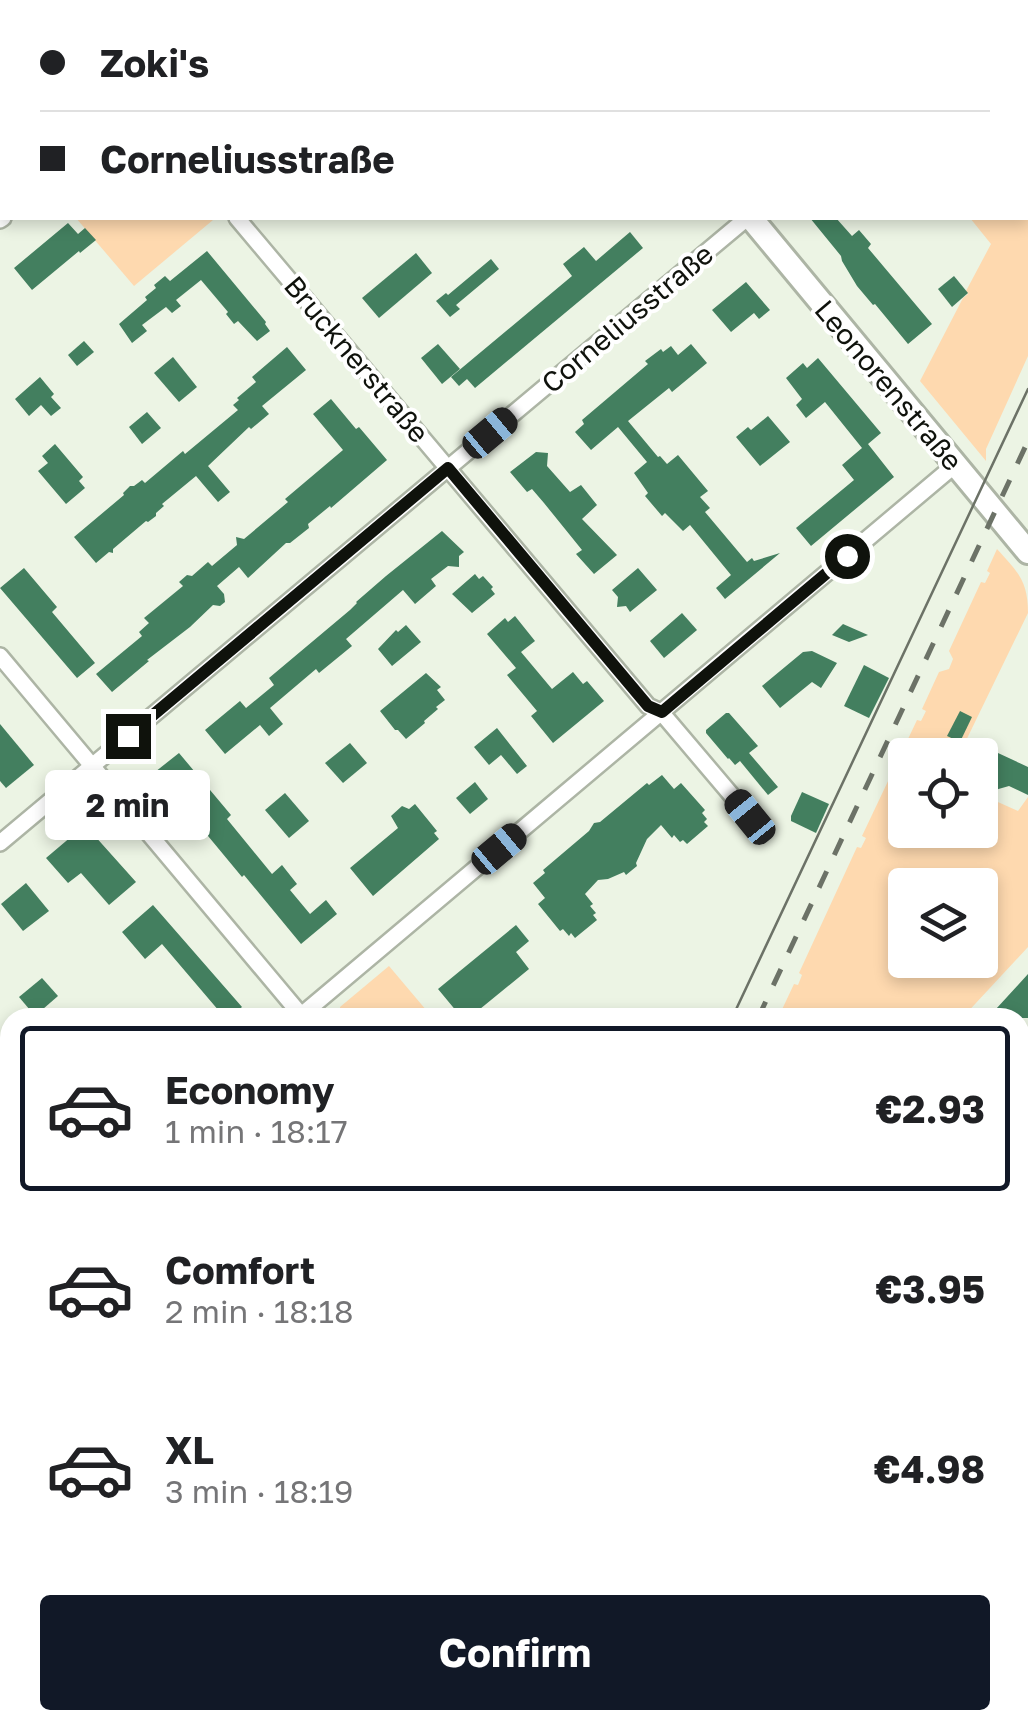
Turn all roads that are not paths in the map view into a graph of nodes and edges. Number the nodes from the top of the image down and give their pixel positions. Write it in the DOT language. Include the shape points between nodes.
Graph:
graph roads {
  1 [pos="239,220"];
  2 [pos="747,220"];
  3 [pos="751,220"];
  4 [pos="956,464"];
  5 [pos="448,468"];
  6 [pos="1028,552"];
  7 [pos="0,656"];
  8 [pos="662,712"];
  9 [pos="93,765"];
  10 [pos="750,817"];
  11 [pos="0,843"];
  12 [pos="300,1008"];
  13 [pos="314,1008"];
  1 -- 5 [label="street, Brucknerstraße"];
  2 -- 5 [label="street, Corneliusstraße"];
  3 -- 4 [label="main road, Leonorenstraße"];
  4 -- 6 [label="main road, Leonorenstraße"];
  4 -- 8 [label="street"];
  5 -- 8 [label="street, Brucknerstraße" via="648,706"];
  5 -- 9 [label="street, Corneliusstraße"];
  7 -- 9 [label="street"];
  8 -- 10 [label="street, Brucknerstraße"];
  8 -- 13 [label="street"];
  9 -- 11 [label="street, Corneliusstraße"];
  9 -- 12 [label="street"];
}
